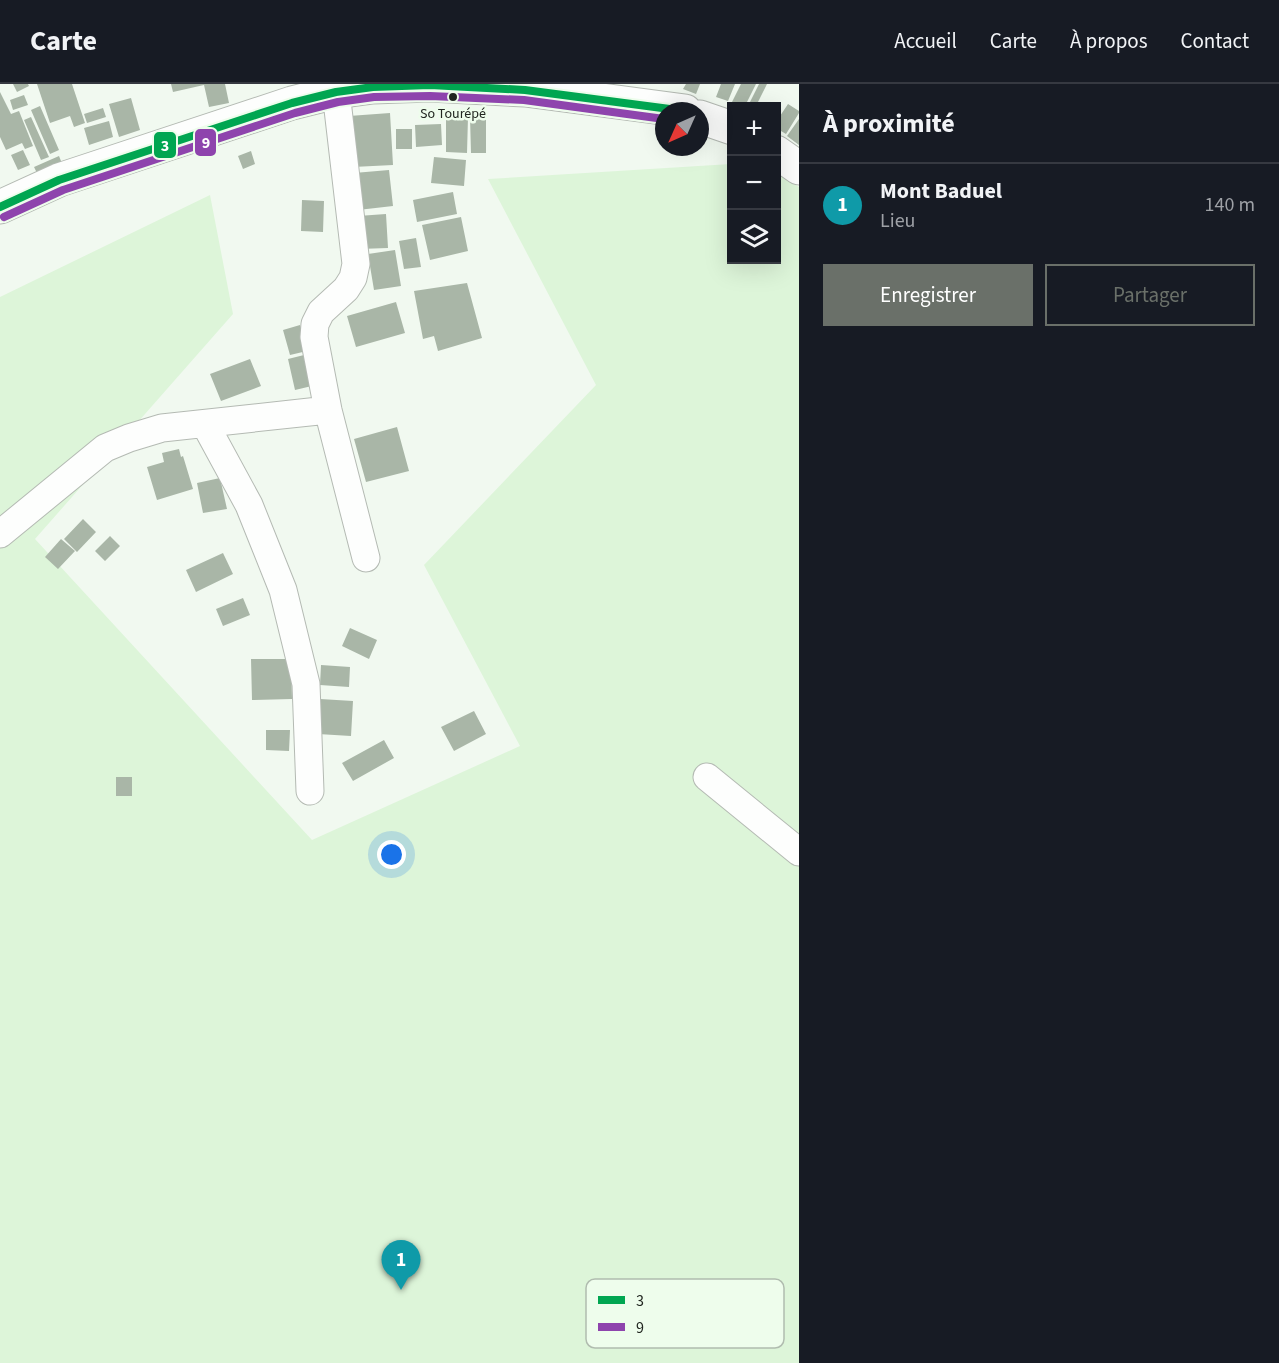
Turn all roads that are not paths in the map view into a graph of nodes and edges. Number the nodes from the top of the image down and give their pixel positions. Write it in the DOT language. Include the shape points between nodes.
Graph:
graph roads {
  1 [pos="430,85"];
  2 [pos="336,92"];
  3 [pos="655,107"];
  4 [pos="709,120"];
  5 [pos="727,126"];
  6 [pos="781,155"];
  7 [pos="799,168"];
  8 [pos="0,207"];
  9 [pos="328,410"];
  10 [pos="205,424"];
  11 [pos="0,534"];
  12 [pos="366,558"];
  13 [pos="707,777"];
  14 [pos="310,791"];
  15 [pos="799,852"];
  1 -- 2 [label="main road"];
  1 -- 3 [label="main road" via="525,90"];
  2 -- 8 [label="main road" via="59,180"];
  2 -- 9 [label="street" via="356,264 346,289 328,303 315,324"];
  4 -- 5 [label="main road"];
  6 -- 7 [label="main road"];
  9 -- 10 [label="street"];
  9 -- 12 [label="street"];
  10 -- 11 [label="street" via="162,428 105,448"];
  10 -- 14 [label="street" via="249,505 283,590 306,684"];
  13 -- 15 [label="street"];
}
